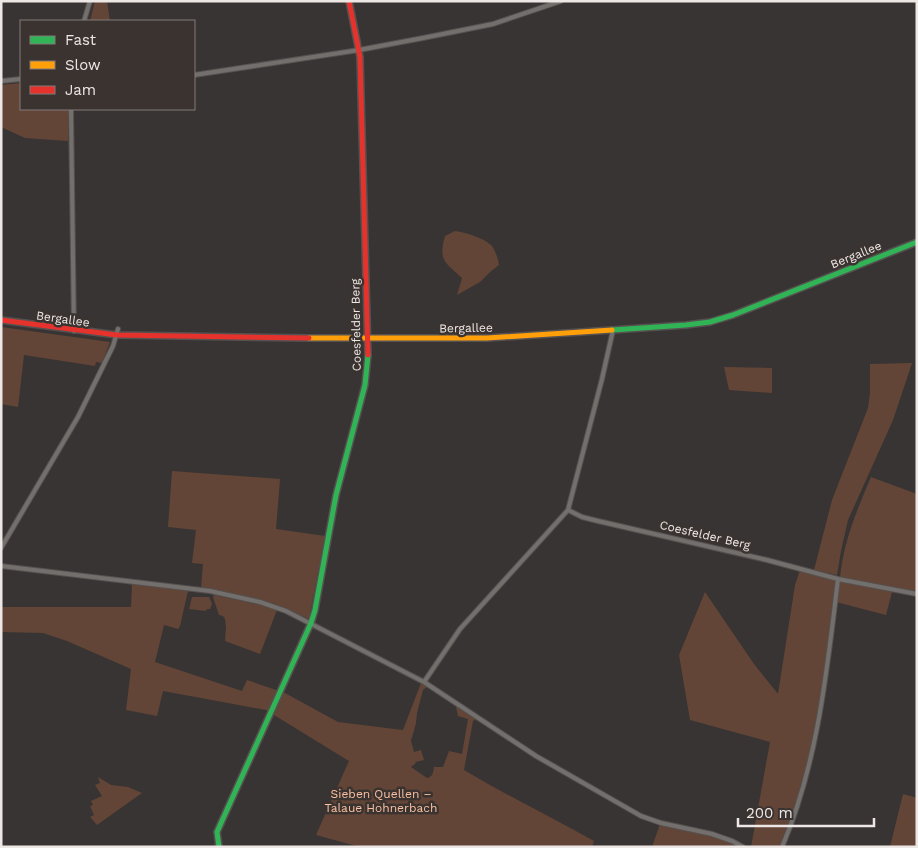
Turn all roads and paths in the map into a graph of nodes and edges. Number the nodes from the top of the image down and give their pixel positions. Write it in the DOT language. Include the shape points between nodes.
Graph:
graph roads {
  1 [pos="90,1"];
  2 [pos="349,1"];
  3 [pos="561,1"];
  4 [pos="84,20"];
  5 [pos="359,50"];
  6 [pos="195,75"];
  7 [pos="20,79"];
  8 [pos="1,81"];
  9 [pos="71,110"];
  10 [pos="917,242"];
  11 [pos="1,320"];
  12 [pos="118,329"];
  13 [pos="613,330"];
  14 [pos="74,331"];
  15 [pos="117,335"];
  16 [pos="367,339"];
  17 [pos="568,510"];
  18 [pos="1,548"];
  19 [pos="1,566"];
  20 [pos="838,579"];
  21 [pos="917,594"];
  22 [pos="312,623"];
  23 [pos="424,682"];
  24 [pos="219,847"];
  25 [pos="742,847"];
  26 [pos="782,847"];
  1 -- 4 [label="street"];
  2 -- 5 [label="street, Coesfelder Berg"];
  3 -- 5 [label="street" via="493,24"];
  5 -- 6 [label="street"];
  5 -- 16 [label="street, Coesfelder Berg"];
  7 -- 8 [label="street"];
  9 -- 14 [label="street"];
  10 -- 13 [label="street, Bergallee" via="718,320"];
  11 -- 14 [label="street, Bergallee"];
  12 -- 15 [label="street"];
  13 -- 16 [label="street, Bergallee" via="488,338"];
  13 -- 17 [label="street"];
  14 -- 15 [label="street, Bergallee"];
  15 -- 16 [label="street, Bergallee"];
  15 -- 18 [label="street" via="78,417"];
  16 -- 22 [label="street, Coesfelder Berg" via="363,398 340,478"];
  17 -- 20 [label="street, Coesfelder Berg" via="582,517"];
  17 -- 23 [label="street" via="460,629"];
  19 -- 22 [label="street" via="210,591 273,606"];
  20 -- 21 [label="street, Coesfelder Berg"];
  20 -- 26 [label="street" via="817,732 792,824"];
  22 -- 23 [label="street"];
  22 -- 24 [label="street, Coesfelder Berg" via="217,832"];
  23 -- 25 [label="street" via="523,748 641,816 712,834"];
}
